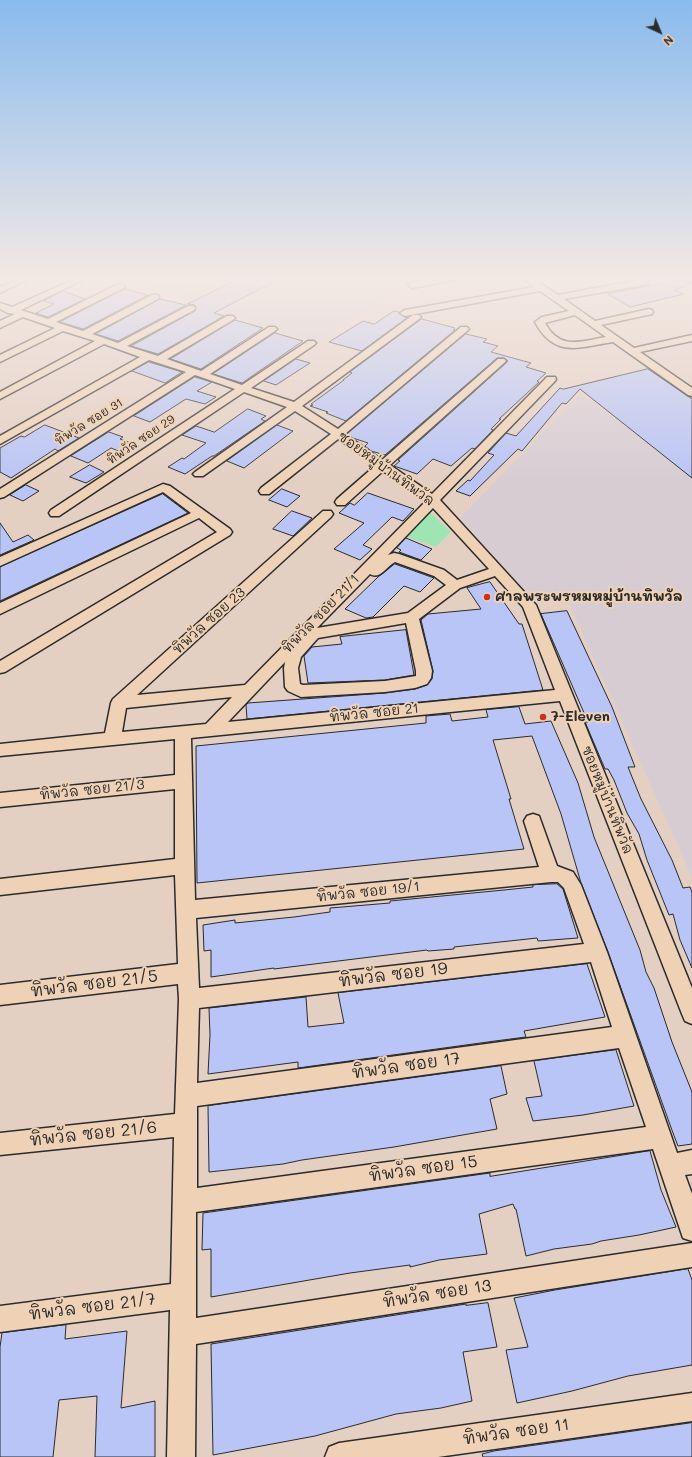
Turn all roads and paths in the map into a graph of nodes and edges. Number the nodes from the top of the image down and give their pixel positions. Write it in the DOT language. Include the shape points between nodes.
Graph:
graph roads {
  1 [pos="28,345"];
  2 [pos="96,345"];
  3 [pos="117,345"];
  4 [pos="184,345"];
  5 [pos="245,345"];
  6 [pos="307,345"];
  7 [pos="378,345"];
  8 [pos="445,345"];
  9 [pos="565,345"];
  10 [pos="576,345"];
  11 [pos="623,345"];
  12 [pos="660,345"];
  13 [pos="120,346"];
  14 [pos="632,351"];
  15 [pos="148,356"];
  16 [pos="0,359"];
  17 [pos="159,360"];
  18 [pos="501,361"];
  19 [pos="197,374"];
  20 [pos="551,379"];
  21 [pos="692,379"];
  22 [pos="678,383"];
  23 [pos="242,389"];
  24 [pos="692,393"];
  25 [pos="0,396"];
  26 [pos="295,406"];
  27 [pos="338,434"];
  28 [pos="0,441"];
  29 [pos="381,465"];
  30 [pos="199,474"];
  31 [pos="265,491"];
  32 [pos="0,494"];
  33 [pos="433,500"];
  34 [pos="341,502"];
  35 [pos="55,513"];
  36 [pos="200,513"];
  37 [pos="327,514"];
  38 [pos="0,562"];
  39 [pos="497,571"];
  40 [pos="455,585"];
  41 [pos="0,609"];
  42 [pos="412,617"];
  43 [pos="333,630"];
  44 [pos="0,668"];
  45 [pos="248,690"];
  46 [pos="564,695"];
  47 [pos="119,703"];
  48 [pos="211,729"];
  49 [pos="183,732"];
  50 [pos="112,740"];
  51 [pos="0,750"];
  52 [pos="184,781"];
  53 [pos="0,800"];
  54 [pos="533,821"];
  55 [pos="184,866"];
  56 [pos="551,874"];
  57 [pos="0,886"];
  58 [pos="186,910"];
  59 [pos="597,952"];
  60 [pos="188,973"];
  61 [pos="0,995"];
  62 [pos="189,998"];
  63 [pos="692,1014"];
  64 [pos="626,1036"];
  65 [pos="186,1096"];
  66 [pos="186,1124"];
  67 [pos="660,1137"];
  68 [pos="0,1144"];
  69 [pos="681,1164"];
  70 [pos="185,1202"];
  71 [pos="692,1229"];
  72 [pos="692,1254"];
  73 [pos="184,1295"];
  74 [pos="0,1319"];
  75 [pos="183,1333"];
  76 [pos="692,1407"];
  77 [pos="181,1457"];
  78 [pos="339,1457"];
  1 -- 16 [label="street"];
  2 -- 25 [label="street"];
  3 -- 13 [label="street, ซอยหมู่บ้านทิพวัล"];
  4 -- 17 [label="street"];
  5 -- 19 [label="street, ทิพวัล ซอย 31"];
  6 -- 23 [label="street, ทิพวัล ซอย 29"];
  7 -- 26 [label="street"];
  8 -- 27 [label="street"];
  9 -- 10 [label="street"];
  11 -- 14 [label="street"];
  12 -- 14 [label="street"];
  13 -- 15 [label="street, ซอยหมู่บ้านทิพวัล"];
  14 -- 22 [label="street"];
  15 -- 17 [label="street, ซอยหมู่บ้านทิพวัล"];
  15 -- 28 [label="street"];
  17 -- 19 [label="street, ซอยหมู่บ้านทิพวัล"];
  18 -- 29 [label="street"];
  19 -- 23 [label="street, ซอยหมู่บ้านทิพวัล"];
  19 -- 32 [label="street, ทิพวัล ซอย 31"];
  20 -- 33 [label="street, ทิพวัล ซอย 21/1"];
  21 -- 22 [label="street"];
  22 -- 24 [label="street"];
  23 -- 26 [label="street, ซอยหมู่บ้านทิพวัล"];
  23 -- 35 [label="street, ทิพวัล ซอย 29"];
  26 -- 27 [label="street, ซอยหมู่บ้านทิพวัล"];
  26 -- 30 [label="street"];
  27 -- 29 [label="street, ซอยหมู่บ้านทิพวัล"];
  27 -- 31 [label="street"];
  29 -- 33 [label="street, ซอยหมู่บ้านทิพวัล"];
  29 -- 34 [label="street"];
  33 -- 39 [label="street, ซอยหมู่บ้านทิพวัล"];
  33 -- 45 [label="street, ทิพวัล ซอย 21/1"];
  36 -- 38 [label="street" via="163,488"];
  36 -- 41 [label="street"];
  36 -- 44 [label="street" via="226,532"];
  37 -- 47 [label="street, ทิพวัล ซอย 23"];
  39 -- 40 [label="street"];
  39 -- 46 [label="street, ซอยหมู่บ้านทิพวัล" via="529,605"];
  40 -- 42 [label="street"];
  40 -- 43 [label="street" via="439,573 394,557 384,562 333,616"];
  42 -- 43 [label="street"];
  42 -- 43 [label="street" via="424,671 421,680 415,683 375,687 297,690 293,687 291,668 297,652 313,634"];
  45 -- 47 [label="street"];
  45 -- 48 [label="street, ทิพวัล ซอย 21/1"];
  46 -- 48 [label="street, ทิพวัล ซอย 21"];
  46 -- 63 [label="street, ซอยหมู่บ้านทิพวัล"];
  47 -- 50 [label="street"];
  48 -- 49 [label="street, ทิพวัล ซอย 21"];
  49 -- 50 [label="street, ทิพวัล ซอย 21"];
  49 -- 52 [label="street"];
  50 -- 51 [label="street, ทิพวัล ซอย 21"];
  52 -- 53 [label="street, ทิพวัล ซอย 21/3"];
  52 -- 55 [label="street"];
  54 -- 56 [label="street"];
  55 -- 57 [label="street"];
  55 -- 58 [label="street"];
  56 -- 58 [label="street, ทิพวัล ซอย 19/1"];
  56 -- 59 [label="street" via="563,875 572,885"];
  58 -- 60 [label="street"];
  59 -- 62 [label="street, ทิพวัล ซอย 19"];
  59 -- 64 [label="street"];
  60 -- 61 [label="street, ทิพวัล ซอย 21/5"];
  60 -- 62 [label="street"];
  62 -- 65 [label="street"];
  64 -- 65 [label="street, ทิพวัล ซอย 17"];
  64 -- 67 [label="street"];
  65 -- 66 [label="street"];
  66 -- 68 [label="street, ทิพวัล ซอย 21/6"];
  66 -- 70 [label="street"];
  67 -- 69 [label="street"];
  67 -- 70 [label="street, ทิพวัล ซอย 15"];
  69 -- 71 [label="street"];
  70 -- 73 [label="street"];
  72 -- 75 [label="street, ทิพวัล ซอย 13"];
  73 -- 74 [label="street, ทิพวัล ซอย 21/7"];
  73 -- 75 [label="street"];
  75 -- 77 [label="street"];
  76 -- 78 [label="street, ทิพวัล ซอย 11"];
}
